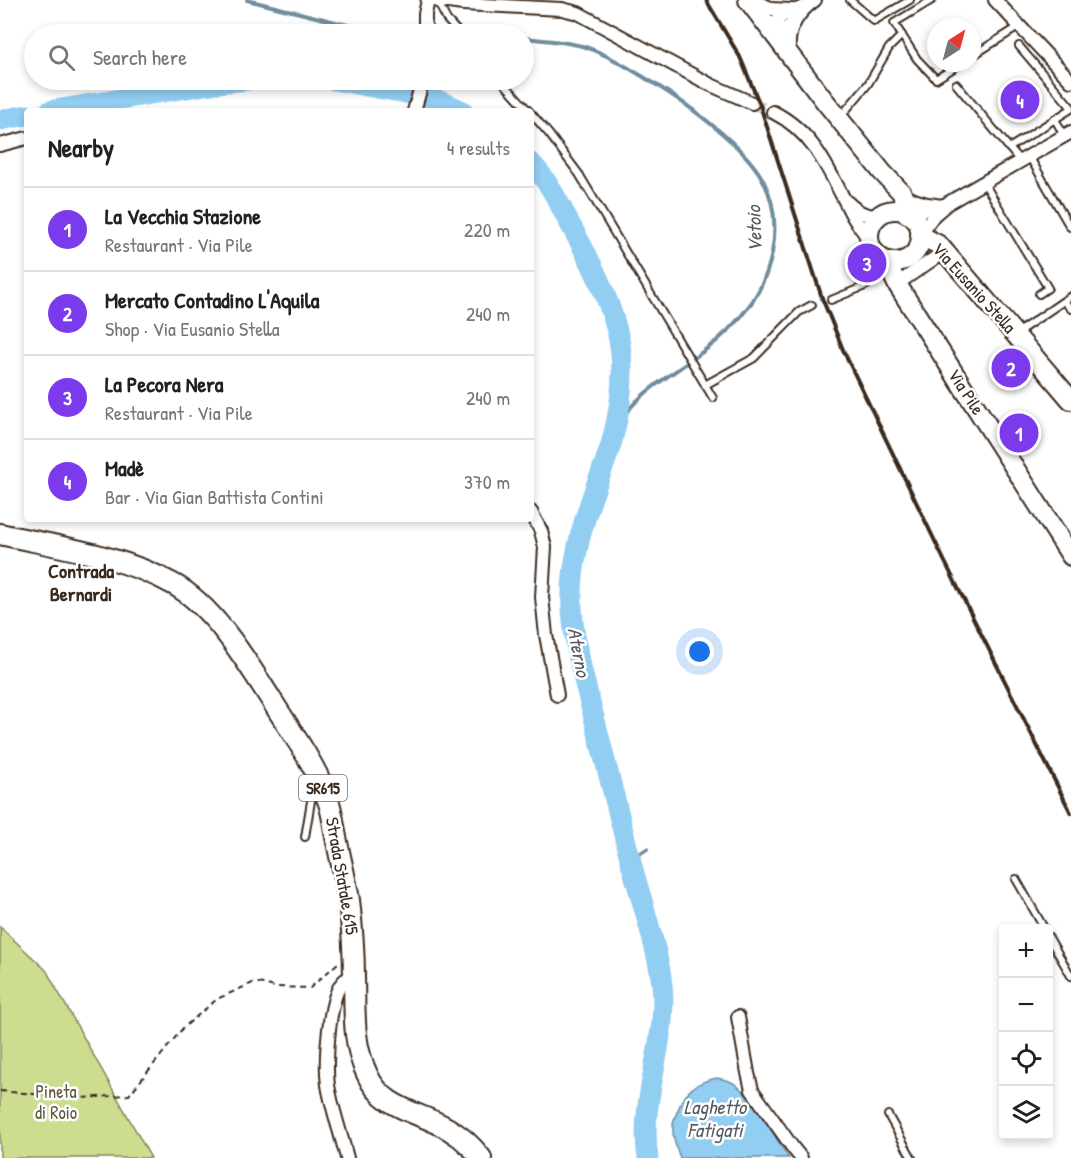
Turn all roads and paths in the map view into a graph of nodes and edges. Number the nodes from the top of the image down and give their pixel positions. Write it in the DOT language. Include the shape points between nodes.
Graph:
graph roads {
  1 [pos="433,0"];
  2 [pos="750,0"];
  3 [pos="850,0"];
  4 [pos="910,0"];
  5 [pos="932,0"];
  6 [pos="995,0"];
  7 [pos="802,9"];
  8 [pos="426,24"];
  9 [pos="451,24"];
  10 [pos="1020,26"];
  11 [pos="770,31"];
  12 [pos="902,35"];
  13 [pos="1019,46"];
  14 [pos="981,50"];
  15 [pos="791,58"];
  16 [pos="927,70"];
  17 [pos="929,72"];
  18 [pos="947,72"];
  19 [pos="1071,81"];
  20 [pos="956,84"];
  21 [pos="420,90"];
  22 [pos="510,90"];
  23 [pos="752,103"];
  24 [pos="415,108"];
  25 [pos="526,108"];
  26 [pos="1071,108"];
  27 [pos="773,112"];
  28 [pos="534,117"];
  29 [pos="839,119"];
  30 [pos="1055,119"];
  31 [pos="1067,134"];
  32 [pos="24,139"];
  33 [pos="0,145"];
  34 [pos="1009,148"];
  35 [pos="1025,159"];
  36 [pos="882,172"];
  37 [pos="984,183"];
  38 [pos="901,192"];
  39 [pos="844,200"];
  40 [pos="944,205"];
  41 [pos="883,213"];
  42 [pos="907,214"];
  43 [pos="1070,227"];
  44 [pos="920,235"];
  45 [pos="869,240"];
  46 [pos="942,248"];
  47 [pos="890,271"];
  48 [pos="1040,294"];
  49 [pos="1071,296"];
  50 [pos="831,300"];
  51 [pos="1064,301"];
  52 [pos="812,305"];
  53 [pos="1071,309"];
  54 [pos="1015,334"];
  55 [pos="705,385"];
  56 [pos="713,398"];
  57 [pos="1071,400"];
  58 [pos="534,518"];
  59 [pos="0,534"];
  60 [pos="1070,554"];
  61 [pos="557,695"];
  62 [pos="315,770"];
  63 [pos="305,837"];
  64 [pos="1016,879"];
  65 [pos="1042,924"];
  66 [pos="1053,945"];
  67 [pos="354,949"];
  68 [pos="1071,976"];
  69 [pos="354,978"];
  70 [pos="738,1017"];
  71 [pos="0,1091"];
  72 [pos="888,1115"];
  73 [pos="347,1158"];
  74 [pos="481,1158"];
  75 [pos="801,1158"];
  76 [pos="912,1158"];
  1 -- 8 [label="street"];
  1 -- 9 [label="lane"];
  1 -- 23 [label="street" via="570,10"];
  2 -- 7 [label="street" via="772,9"];
  2 -- 11 [label="street"];
  3 -- 4 [label="lane" via="874,21"];
  5 -- 12 [label="lane" via="894,23"];
  6 -- 10 [label="street"];
  7 -- 11 [label="street" via="789,26"];
  7 -- 15 [label="street" via="790,31"];
  10 -- 14 [label="lane"];
  10 -- 19 [label="street"];
  11 -- 15 [label="street"];
  12 -- 16 [label="lane"];
  12 -- 29 [label="lane"];
  13 -- 26 [label="lane"];
  15 -- 29 [label="street"];
  17 -- 18 [label="lane" via="936,79"];
  20 -- 34 [label="lane"];
  21 -- 24 [label="street"];
  22 -- 25 [label="lane"];
  26 -- 30 [label="lane"];
  27 -- 39 [label="street" via="809,140"];
  28 -- 55 [label="lane" via="579,174"];
  29 -- 36 [label="street"];
  30 -- 31 [label="lane"];
  30 -- 34 [label="lane"];
  31 -- 35 [label="street"];
  32 -- 33 [label="street"];
  34 -- 35 [label="lane"];
  35 -- 37 [label="street"];
  35 -- 43 [label="lane"];
  36 -- 38 [label="street"];
  36 -- 41 [label="street" via="891,198"];
  37 -- 40 [label="street"];
  37 -- 48 [label="lane" via="1048,288"];
  38 -- 40 [label="street" via="918,202"];
  38 -- 42 [label="street"];
  39 -- 41 [label="street" via="862,213"];
  39 -- 45 [label="street"];
  40 -- 42 [label="street"];
  40 -- 44 [label="street"];
  40 -- 46 [label="street" via="933,224"];
  41 -- 42 [label="street"];
  41 -- 45 [label="street" via="871,226"];
  42 -- 44 [label="street"];
  44 -- 46 [label="street, Via Eusanio Stella"];
  44 -- 47 [label="street" via="916,250 908,259 889,261"];
  45 -- 47 [label="street, Via Pile"];
  46 -- 47 [label="street"];
  46 -- 54 [label="street, Via Eusanio Stella"];
  47 -- 50 [label="lane"];
  47 -- 60 [label="street, Via Pile"];
  49 -- 51 [label="lane"];
  51 -- 53 [label="lane"];
  51 -- 54 [label="lane"];
  52 -- 55 [label="lane" via="799,312 754,358"];
  54 -- 57 [label="street, Via Eusanio Stella"];
  55 -- 56 [label="lane"];
  58 -- 61 [label="street" via="545,547 542,597"];
  59 -- 62 [label="main road, Strada Statale 615 / SR615" via="104,557 176,585 206,610 239,650"];
  62 -- 63 [label="lane"];
  62 -- 67 [label="main road, Strada Statale 615 / SR615" via="329,803"];
  64 -- 65 [label="lane"];
  66 -- 68 [label="lane"];
  67 -- 69 [label="main road, Strada Statale 615 / SR615"];
  67 -- 71 [label="path" via="310,988 255,982 217,999 183,1028 129,1095 80,1098"];
  69 -- 73 [label="street" via="344,981 336,995 327,1064 329,1089"];
  69 -- 74 [label="main road, Strada Statale 615 / SR615" via="356,1036 372,1085 395,1106 456,1134"];
  70 -- 75 [label="street" via="751,1086"];
  72 -- 76 [label="lane"];
}
